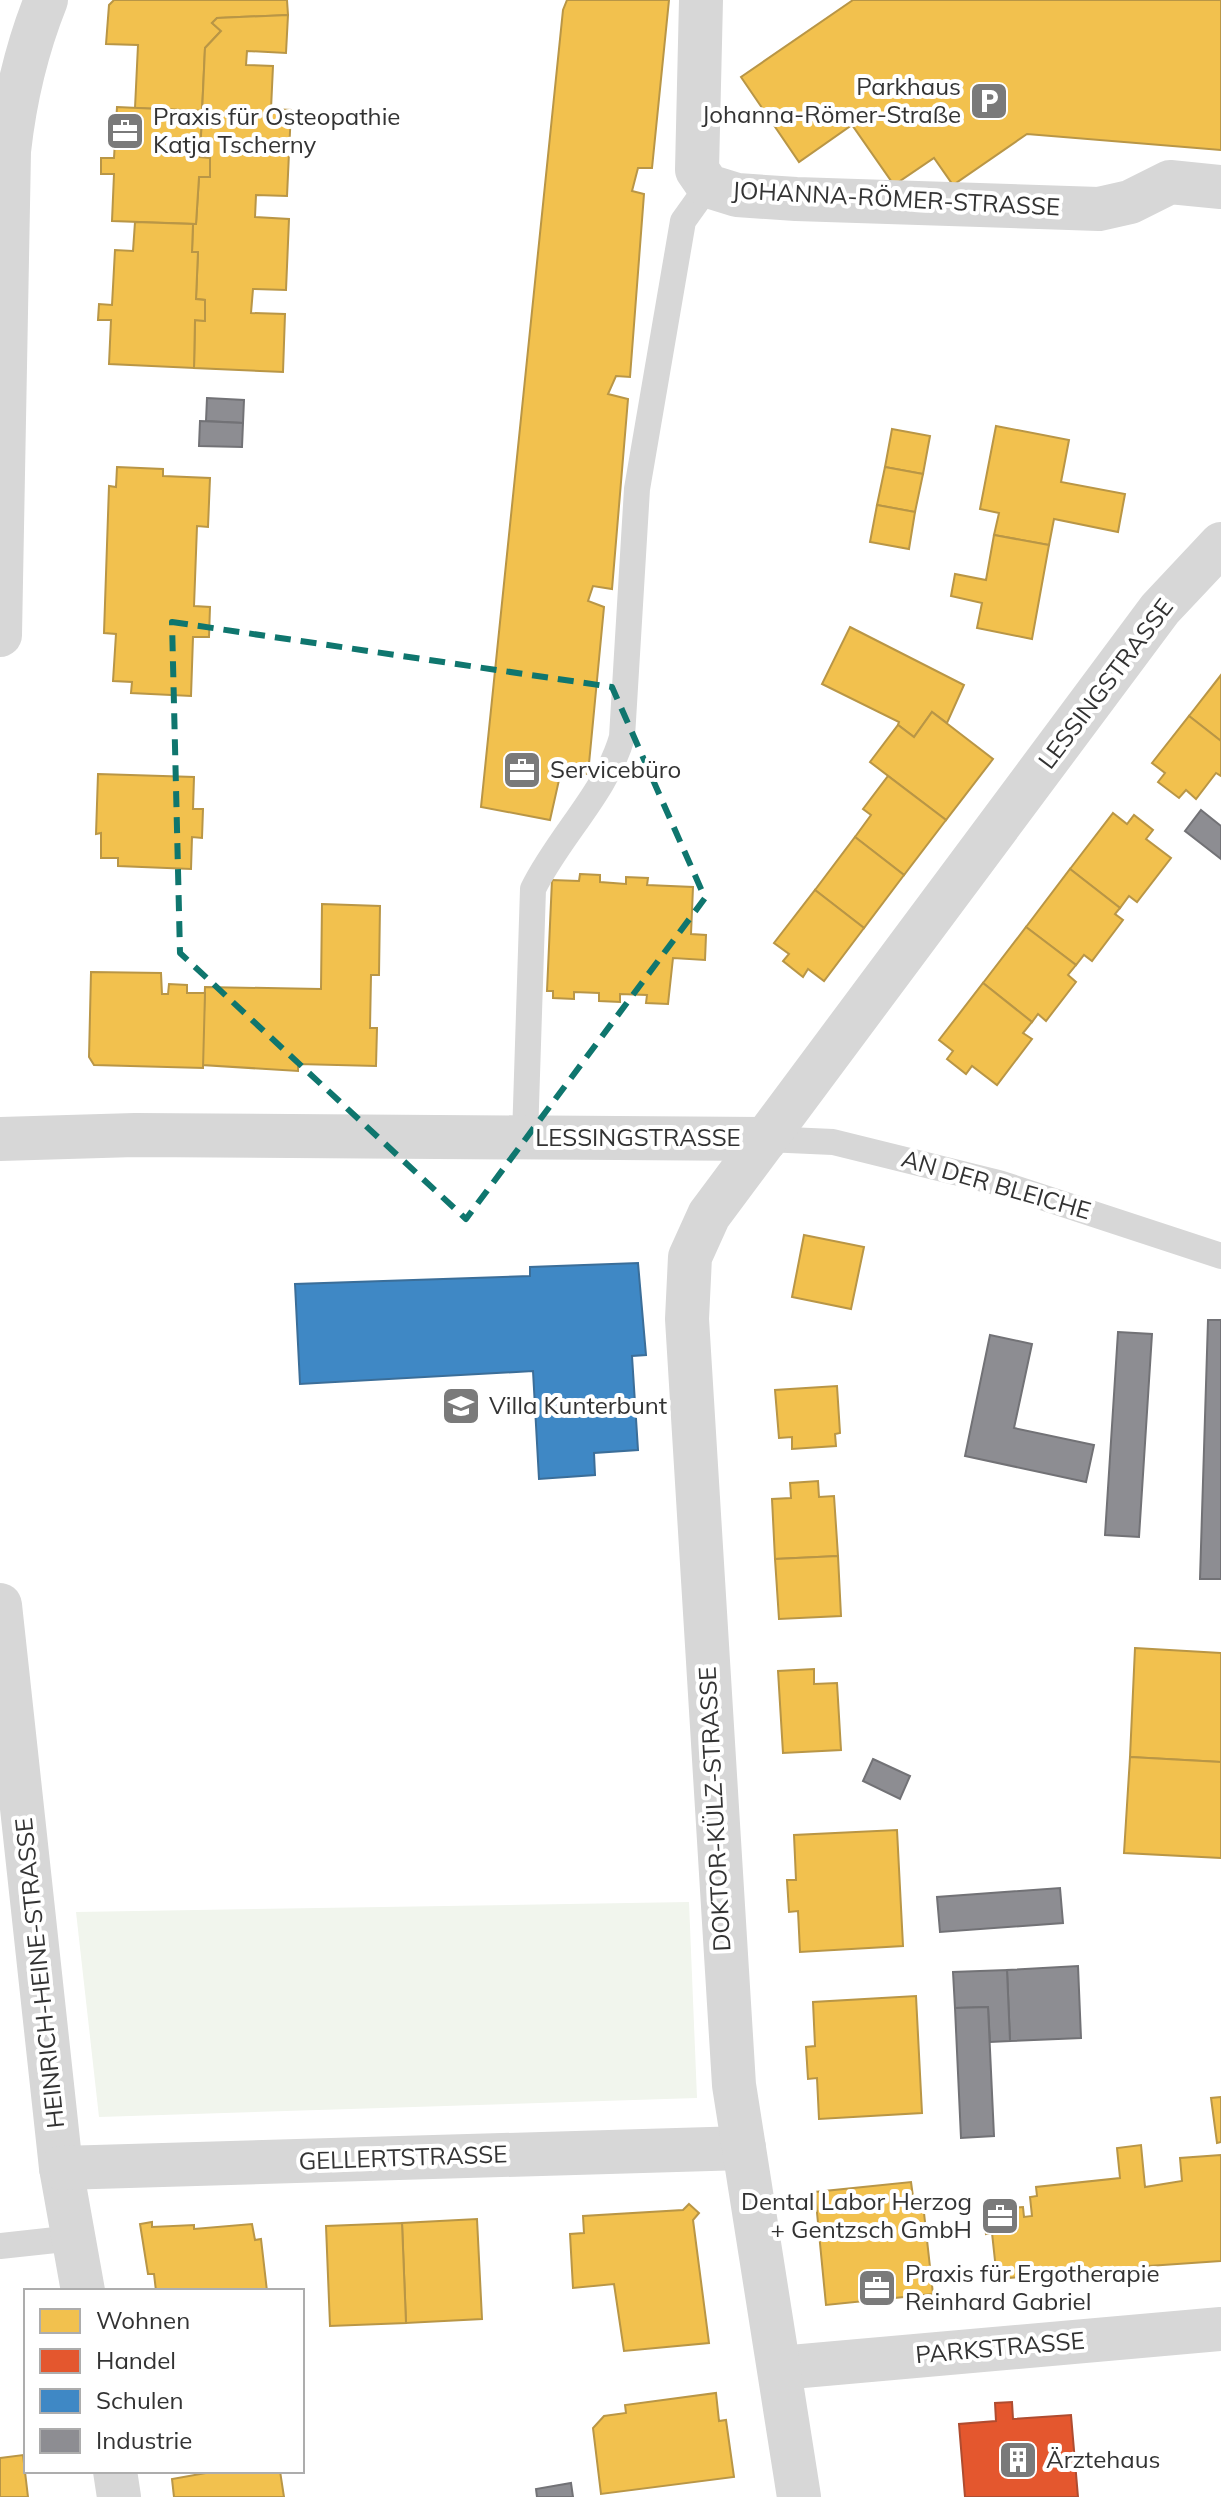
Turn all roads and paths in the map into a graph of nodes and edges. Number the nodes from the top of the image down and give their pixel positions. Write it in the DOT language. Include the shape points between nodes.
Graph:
graph roads {
  1 [pos="46,0"];
  2 [pos="701,0"];
  3 [pos="708,186"];
  4 [pos="1221,187"];
  5 [pos="1221,544"];
  6 [pos="0,635"];
  7 [pos="525,1137"];
  8 [pos="0,1139"];
  9 [pos="766,1139"];
  10 [pos="1221,1256"];
  11 [pos="0,1605"];
  12 [pos="744,2148"];
  13 [pos="61,2168"];
  14 [pos="74,2238"];
  15 [pos="0,2246"];
  16 [pos="83,2289"];
  17 [pos="1221,2329"];
  18 [pos="780,2368"];
  19 [pos="115,2473"];
  20 [pos="119,2497"];
  21 [pos="799,2497"];
  1 -- 6 [label="street" via="27,46 9,151"];
  2 -- 3 [label="street, JOHANNA-RÖMER-STRASSE" via="697,170"];
  3 -- 4 [label="street, JOHANNA-RÖMER-STRASSE" via="737,195 781,198 1099,209 1130,202 1170,182"];
  3 -- 7 [label="lane" via="683,221 637,489 622,737 614,765 549,855 533,889"];
  5 -- 9 [label="street, LESSINGSTRASSE" via="1160,609"];
  7 -- 8 [label="street, LESSINGSTRASSE"];
  7 -- 9 [label="street, LESSINGSTRASSE"];
  9 -- 10 [label="lane, AN DER BLEICHE" via="833,1142 999,1183"];
  9 -- 12 [label="street, DOKTOR-KÜLZ-STRASSE" via="709,1215 690,1257 687,1319 725,1974"];
  11 -- 13 [label="street, HEINRICH-HEINE-STRASSE"];
  12 -- 13 [label="street, GELLERTSTRASSE"];
  12 -- 18 [label="street, DOKTOR-KÜLZ-STRASSE"];
  13 -- 14 [label="street, HEINRICH-HEINE-STRASSE"];
  14 -- 15 [label="lane"];
  14 -- 16 [label="street, HEINRICH-HEINE-STRASSE"];
  17 -- 18 [label="street, PARKSTRASSE"];
  18 -- 21 [label="street, DOKTOR-KÜLZ-STRASSE"];
  19 -- 20 [label="street"];
}
